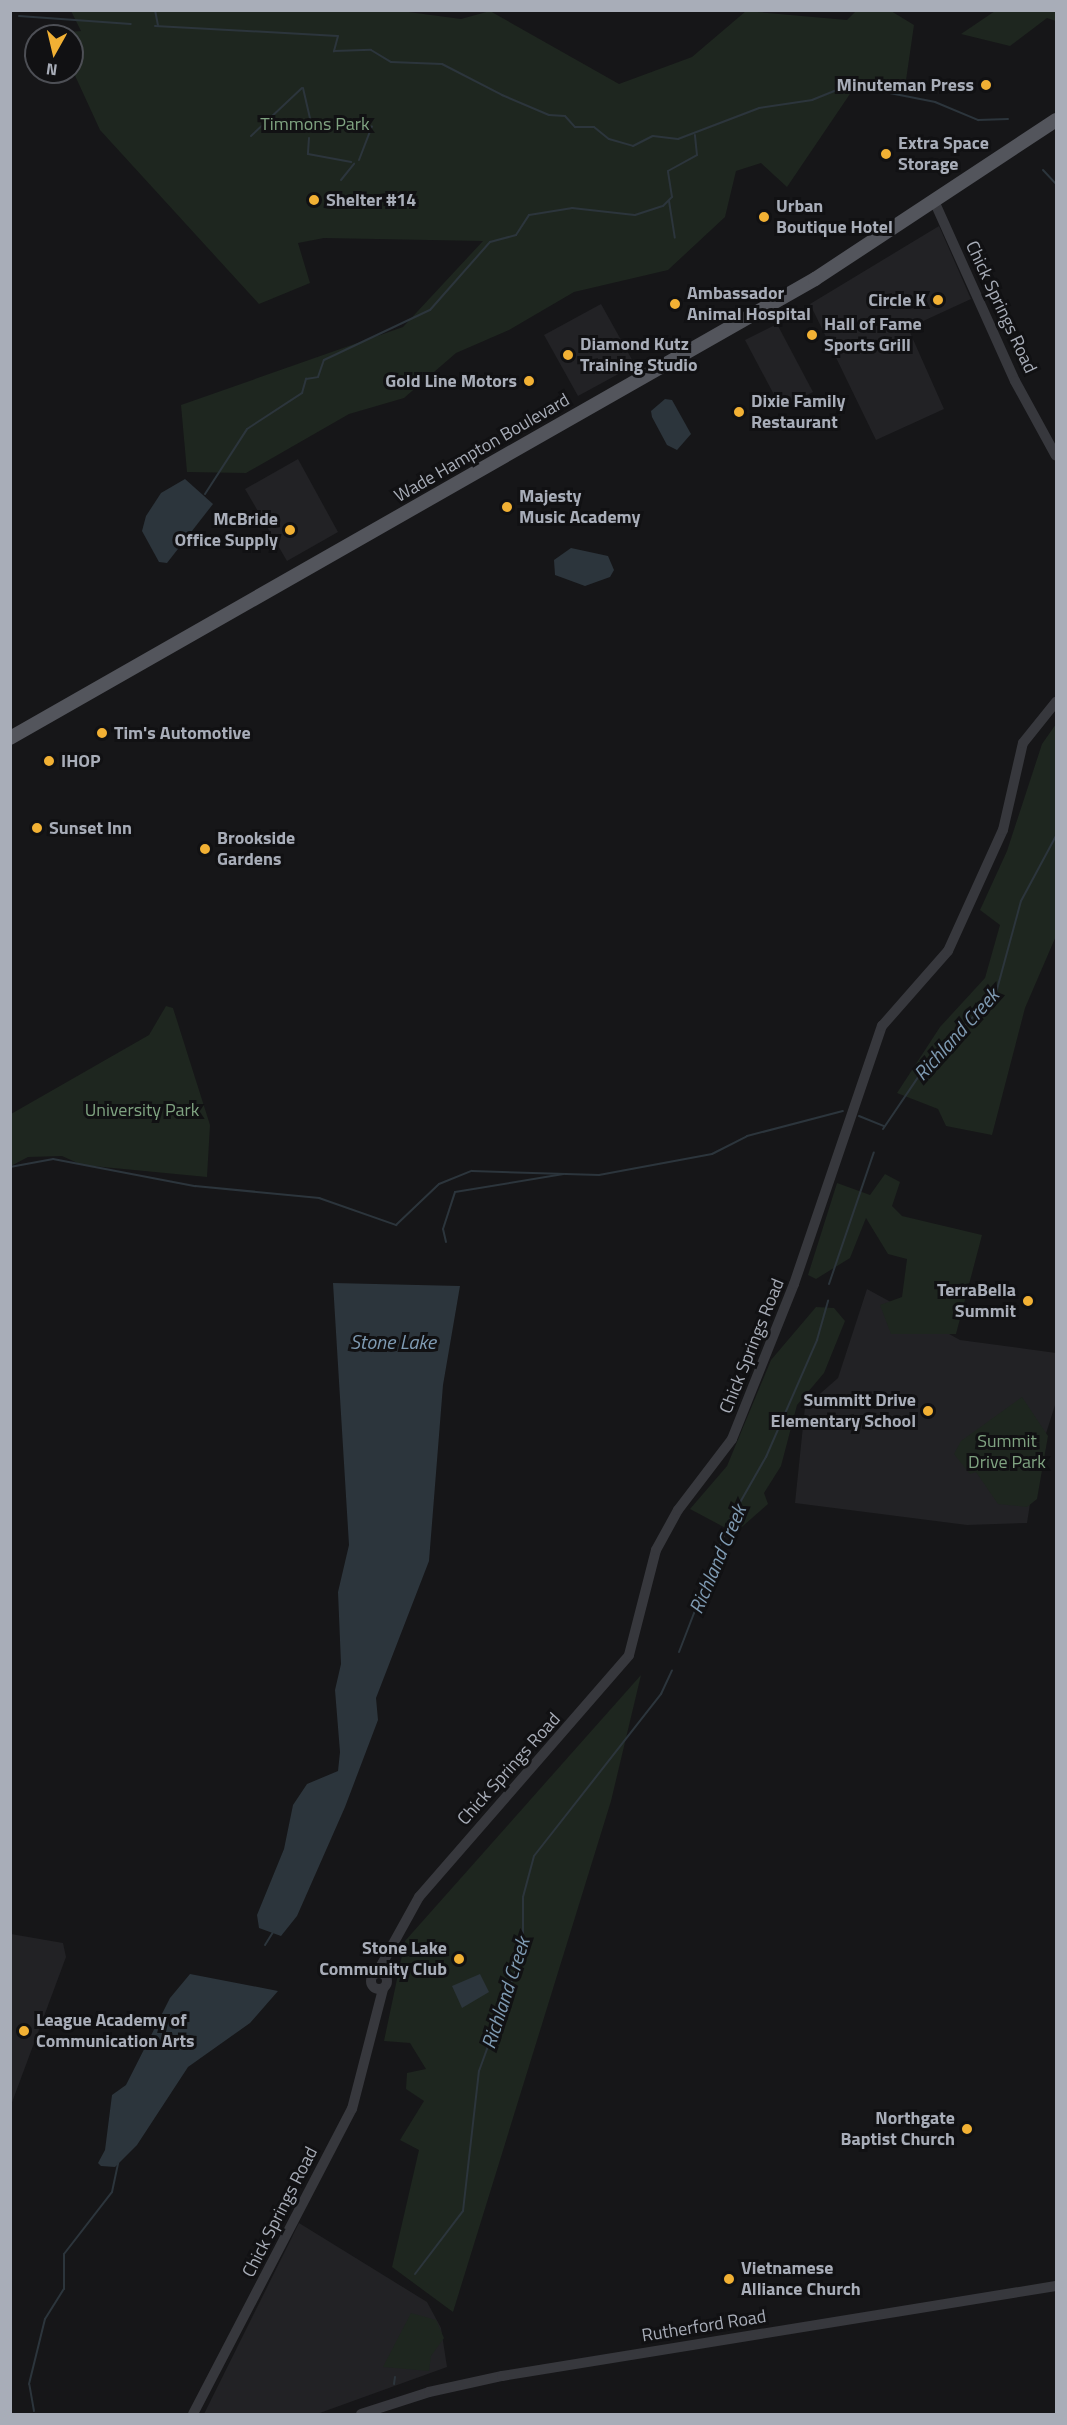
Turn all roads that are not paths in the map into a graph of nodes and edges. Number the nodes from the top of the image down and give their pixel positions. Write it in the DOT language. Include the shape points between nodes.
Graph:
graph roads {
  1 [pos="1056,120"];
  2 [pos="935,202"];
  3 [pos="1056,456"];
  4 [pos="1056,702"];
  5 [pos="10,738"];
  6 [pos="1056,2286"];
  7 [pos="194,2415"];
  8 [pos="361,2415"];
  1 -- 2 [label="main road, Wade Hampton Boulevard"];
  2 -- 3 [label="street, Chick Springs Road" via="1015,381"];
  2 -- 5 [label="main road, Wade Hampton Boulevard" via="790,294"];
  4 -- 7 [label="street, Chick Springs Road" via="1023,743 1003,830 948,951 882,1026 794,1284 740,1419 725,1451 660,1539 629,1655 418,1897 387,1950 352,2109"];
  6 -- 8 [label="street, Rutherford Road" via="491,2378"];
}
